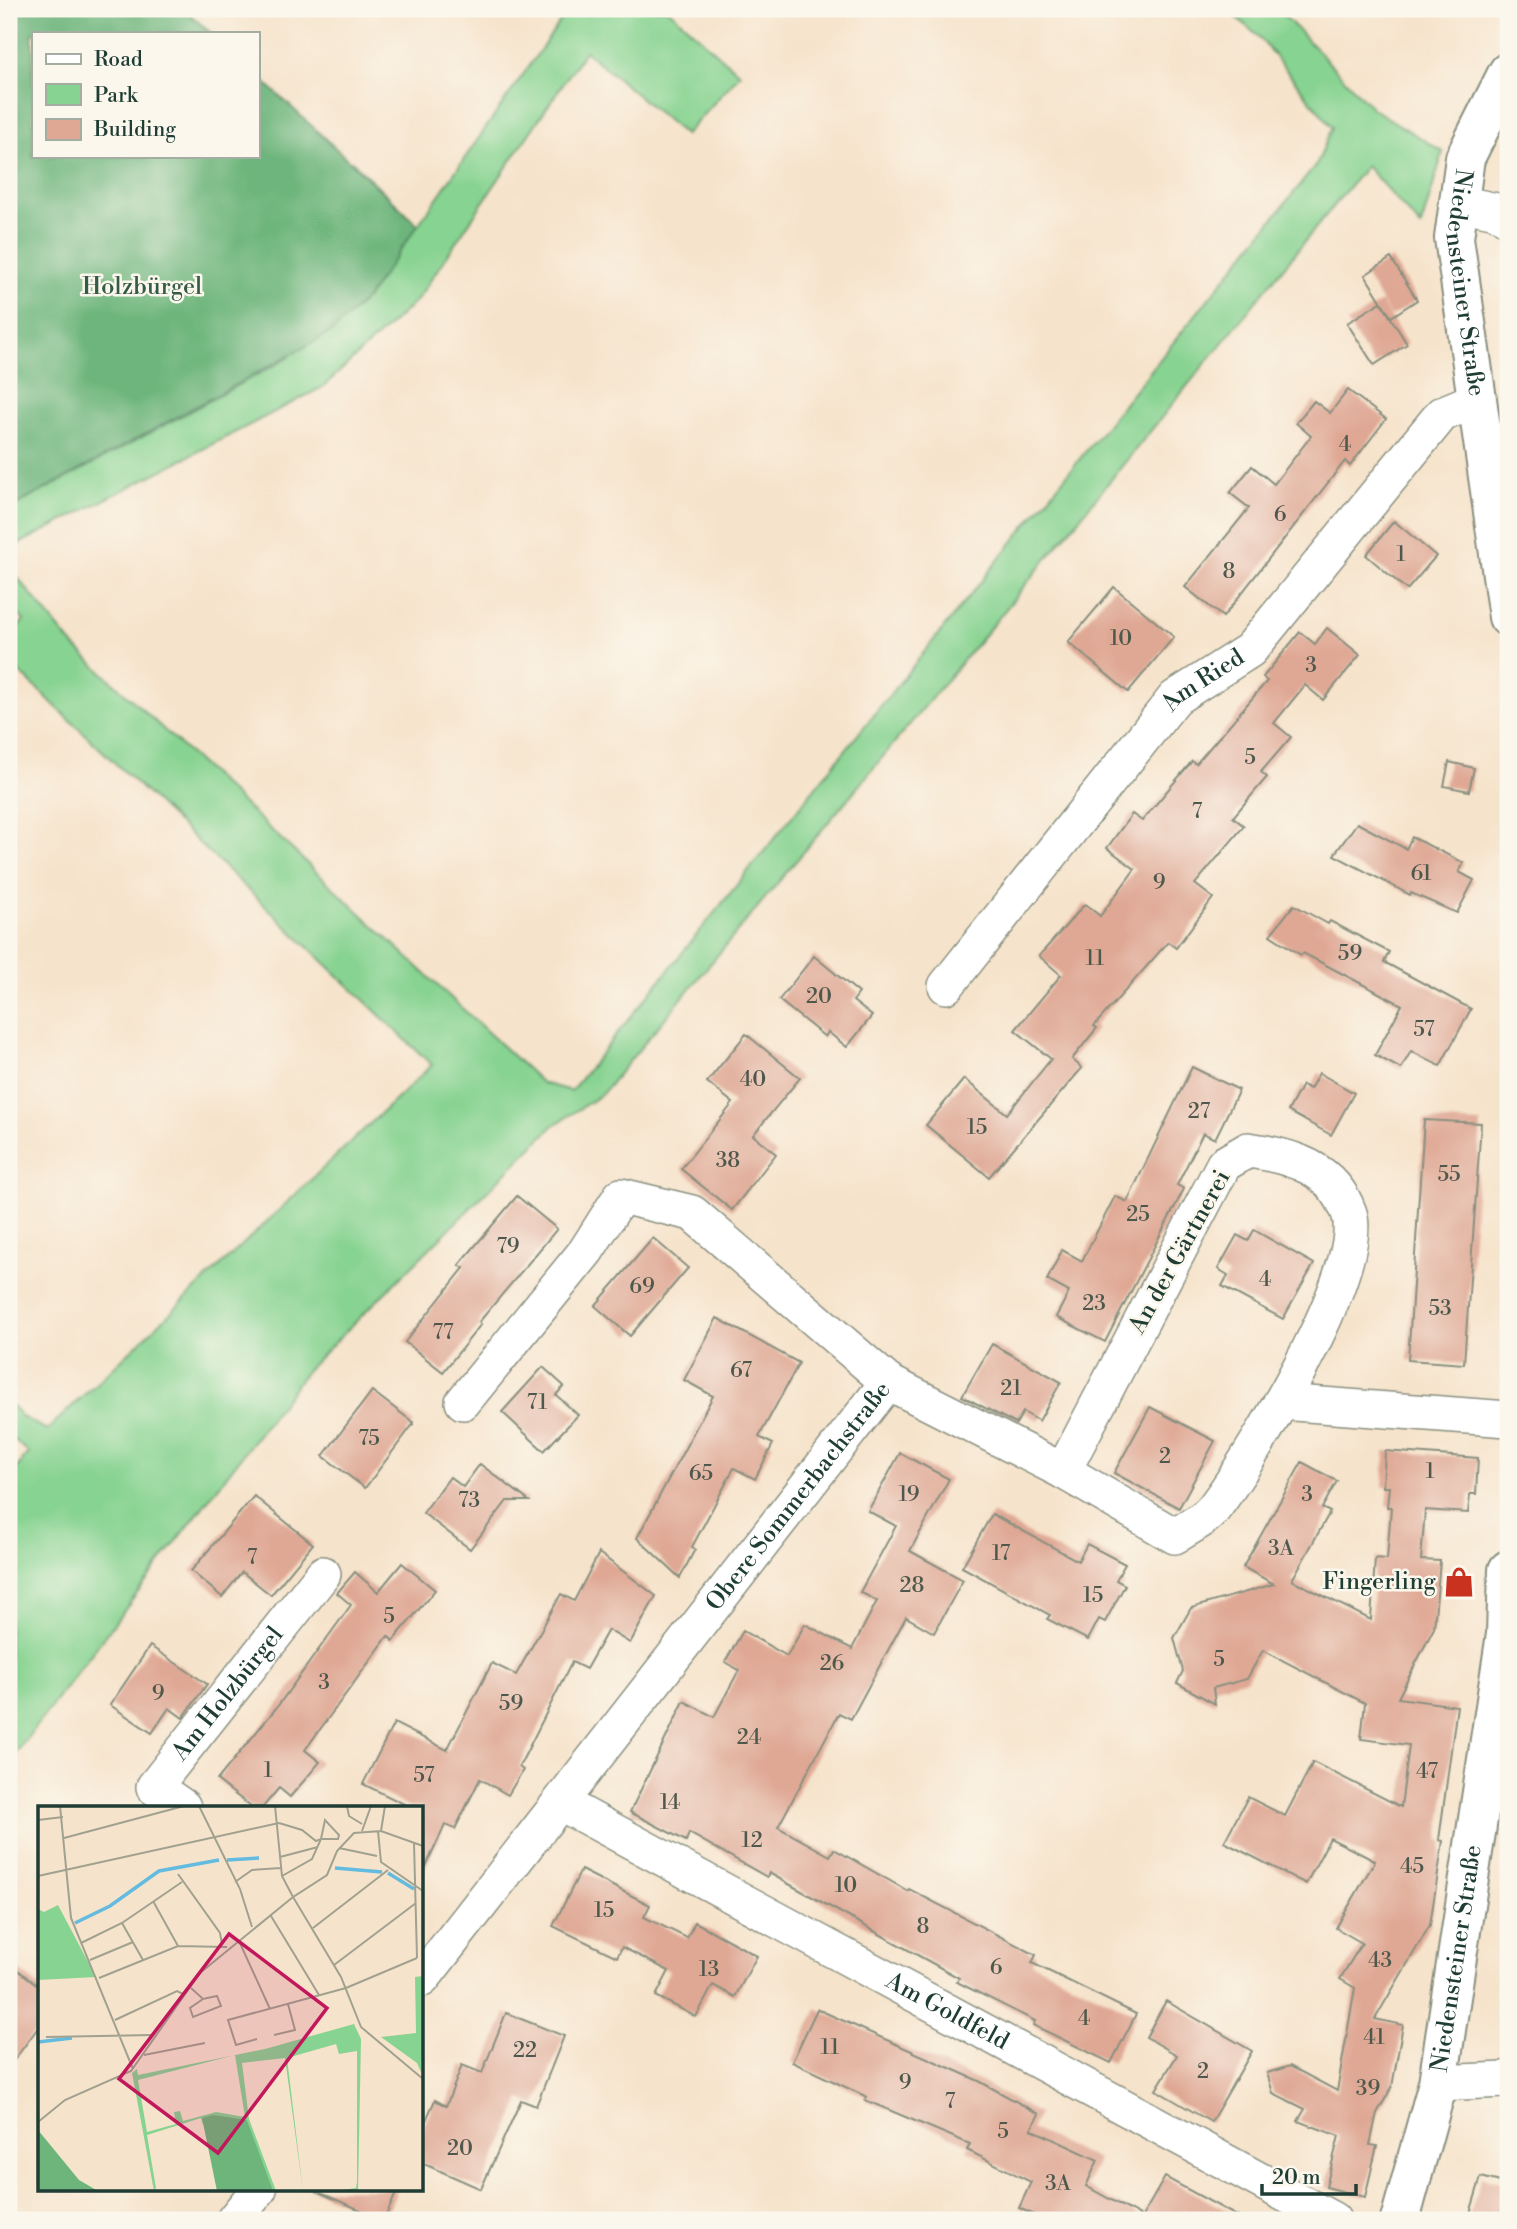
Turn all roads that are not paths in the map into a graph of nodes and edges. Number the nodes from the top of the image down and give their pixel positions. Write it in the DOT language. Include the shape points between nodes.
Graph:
graph roads {
  1 [pos="1508,72"];
  2 [pos="1458,203"];
  3 [pos="1508,219"];
  4 [pos="1478,399"];
  5 [pos="1508,617"];
  6 [pos="946,986"];
  7 [pos="888,1381"];
  8 [pos="463,1402"];
  9 [pos="1281,1402"];
  10 [pos="1508,1419"];
  11 [pos="1063,1471"];
  12 [pos="1508,1570"];
  13 [pos="323,1574"];
  14 [pos="561,1803"];
  15 [pos="182,1806"];
  16 [pos="424,1976"];
  17 [pos="1507,2080"];
  18 [pos="1438,2083"];
  19 [pos="258,2190"];
  20 [pos="234,2220"];
  21 [pos="1333,2220"];
  22 [pos="1401,2220"];
  1 -- 2 [label="main road, Niedensteiner Straße" via="1465,158"];
  2 -- 3 [label="street" via="1497,211"];
  2 -- 4 [label="main road, Niedensteiner Straße" via="1454,238"];
  4 -- 5 [label="main road, Niedensteiner Straße"];
  4 -- 6 [label="street, Am Ried" via="1442,414 1250,650 1175,698"];
  7 -- 8 [label="street, Obere Sommerbachstraße" via="692,1213 621,1196 586,1251"];
  7 -- 11 [label="street, An der Gärtnerei"];
  7 -- 14 [label="street, Obere Sommerbachstraße"];
  9 -- 10 [label="street"];
  9 -- 11 [label="street, An der Gärtnerei" via="1212,1511 1175,1536"];
  9 -- 11 [label="street, An der Gärtnerei" via="1331,1307 1346,1267 1350,1216 1337,1186 1313,1167 1248,1150 1224,1164"];
  12 -- 18 [label="main road, Niedensteiner Straße" via="1506,1634"];
  13 -- 15 [label="street, Am Holzbürgel" via="154,1787"];
  14 -- 16 [label="street, Obere Sommerbachstraße"];
  14 -- 21 [label="street, Am Goldfeld"];
  17 -- 18 [label="street"];
  18 -- 22 [label="main road, Niedensteiner Straße"];
  19 -- 20 [label="street"];
}
